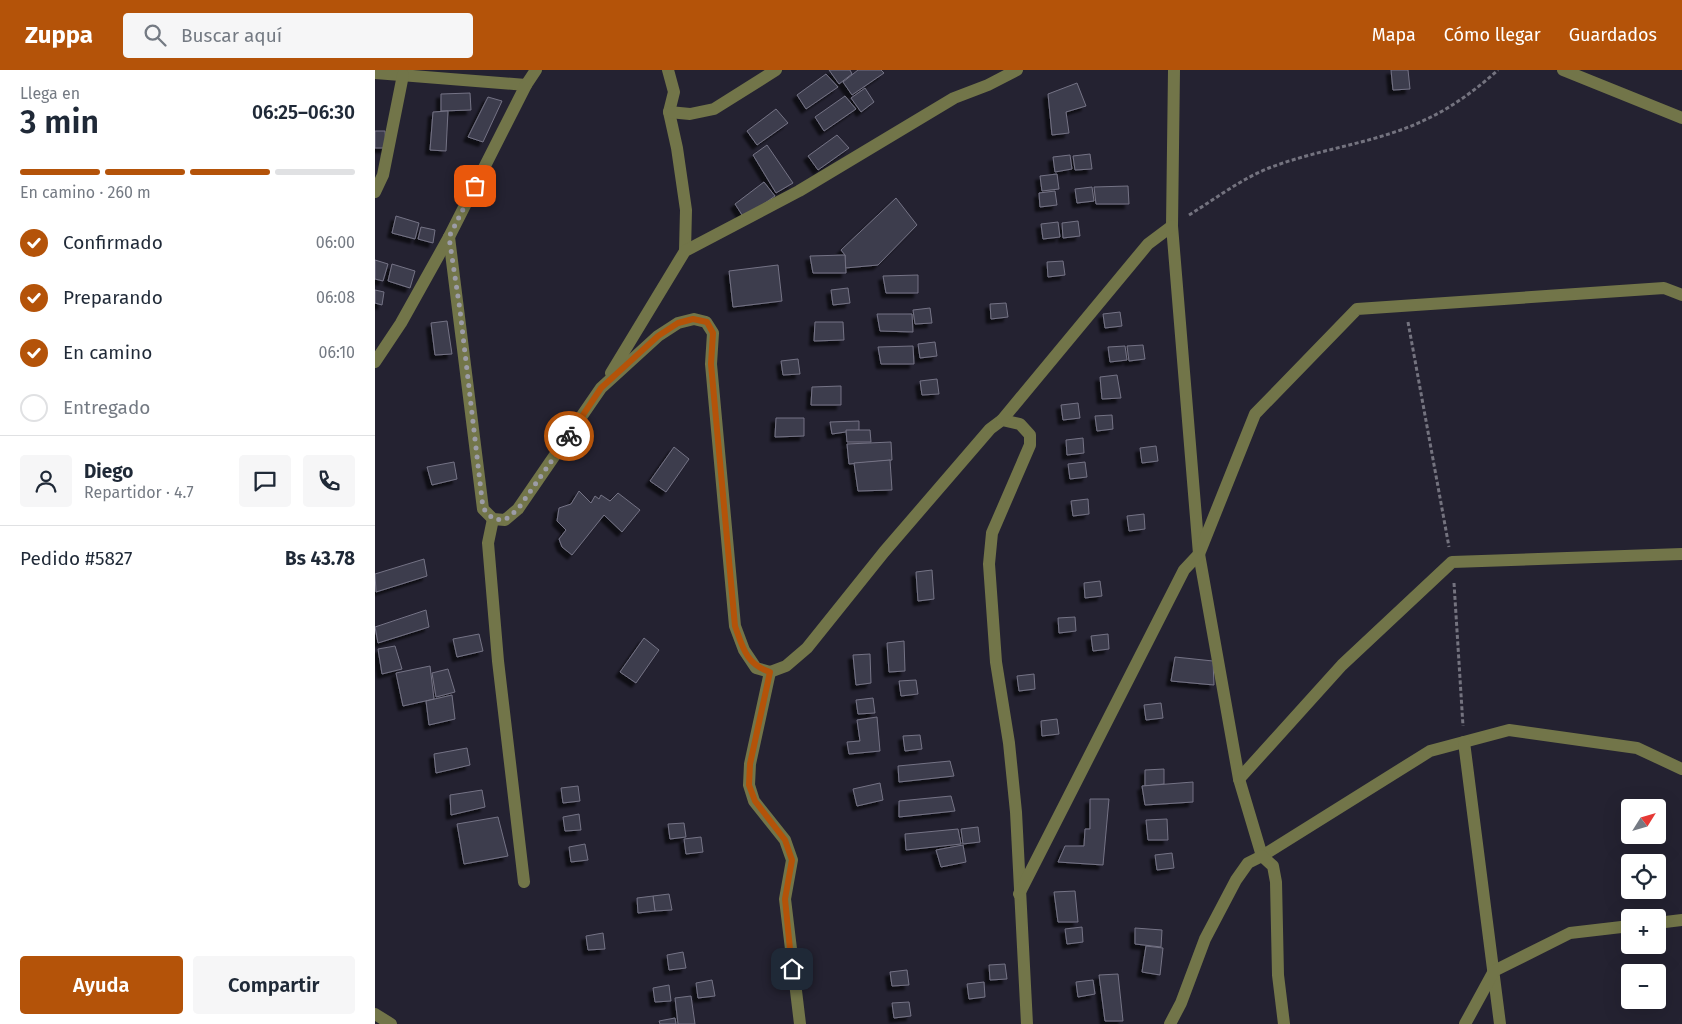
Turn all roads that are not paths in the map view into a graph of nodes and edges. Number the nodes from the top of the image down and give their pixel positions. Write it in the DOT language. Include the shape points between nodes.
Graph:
graph roads {
  1 [pos="536,70"];
  2 [pos="668,70"];
  3 [pos="776,70"];
  4 [pos="1017,70"];
  5 [pos="1174,70"];
  6 [pos="1563,70"];
  7 [pos="375,73"];
  8 [pos="403,75"];
  9 [pos="526,85"];
  10 [pos="669,112"];
  11 [pos="1682,118"];
  12 [pos="375,192"];
  13 [pos="1172,226"];
  14 [pos="449,237"];
  15 [pos="685,250"];
  16 [pos="1682,295"];
  17 [pos="375,362"];
  18 [pos="601,388"];
  19 [pos="1002,420"];
  20 [pos="493,519"];
  21 [pos="1199,554"];
  22 [pos="1682,554"];
  23 [pos="770,672"];
  24 [pos="1464,742"];
  25 [pos="1682,769"];
  26 [pos="1239,779"];
  27 [pos="1262,856"];
  28 [pos="524,882"];
  29 [pos="1019,894"];
  30 [pos="1682,920"];
  31 [pos="1666,922"];
  32 [pos="1621,927"];
  33 [pos="1494,971"];
  34 [pos="375,1014"];
  35 [pos="391,1024"];
  36 [pos="799,1024"];
  37 [pos="1027,1024"];
  38 [pos="1170,1024"];
  39 [pos="1284,1024"];
  40 [pos="1465,1024"];
  41 [pos="1500,1024"];
  1 -- 9 [label="street"];
  2 -- 10 [label="street" via="674,92"];
  3 -- 10 [label="street" via="715,109 690,114"];
  4 -- 15 [label="street" via="953,98 799,192"];
  5 -- 13 [label="street"];
  6 -- 11 [label="street"];
  7 -- 8 [label="street"];
  8 -- 9 [label="street"];
  8 -- 12 [label="street" via="383,175"];
  9 -- 14 [label="street"];
  10 -- 15 [label="street" via="686,210"];
  13 -- 19 [label="street" via="1148,244"];
  13 -- 21 [label="street"];
  14 -- 17 [label="street" via="401,323"];
  14 -- 20 [label="street" via="483,508"];
  15 -- 18 [label="street"];
  16 -- 21 [label="street" via="1664,288 1357,309 1255,414"];
  18 -- 20 [label="street" via="518,509 505,520"];
  18 -- 23 [label="street" via="658,336 678,323 693,319 707,322 713,333 711,364 735,626 744,650 756,668"];
  19 -- 23 [label="street" via="990,429 884,552 807,648 786,666"];
  19 -- 29 [label="street" via="1020,424 1030,435 1030,446 992,533 989,564 996,662 1016,812"];
  20 -- 28 [label="street" via="487,543"];
  21 -- 26 [label="street"];
  21 -- 29 [label="street" via="1184,570"];
  22 -- 26 [label="street" via="1452,562 1342,665"];
  23 -- 36 [label="street" via="750,764 749,785 755,801 785,840 792,860 785,899"];
  24 -- 25 [label="street" via="1509,730 1637,748"];
  24 -- 27 [label="street" via="1430,751"];
  24 -- 33 [label="street"];
  26 -- 27 [label="street"];
  27 -- 38 [label="street" via="1248,863 1236,880 1205,939"];
  27 -- 39 [label="street" via="1273,866 1276,882 1278,975"];
  29 -- 37 [label="street"];
  30 -- 31 [label="street"];
  32 -- 33 [label="street" via="1570,933"];
  33 -- 40 [label="street"];
  33 -- 41 [label="street"];
  34 -- 35 [label="street"];
}
